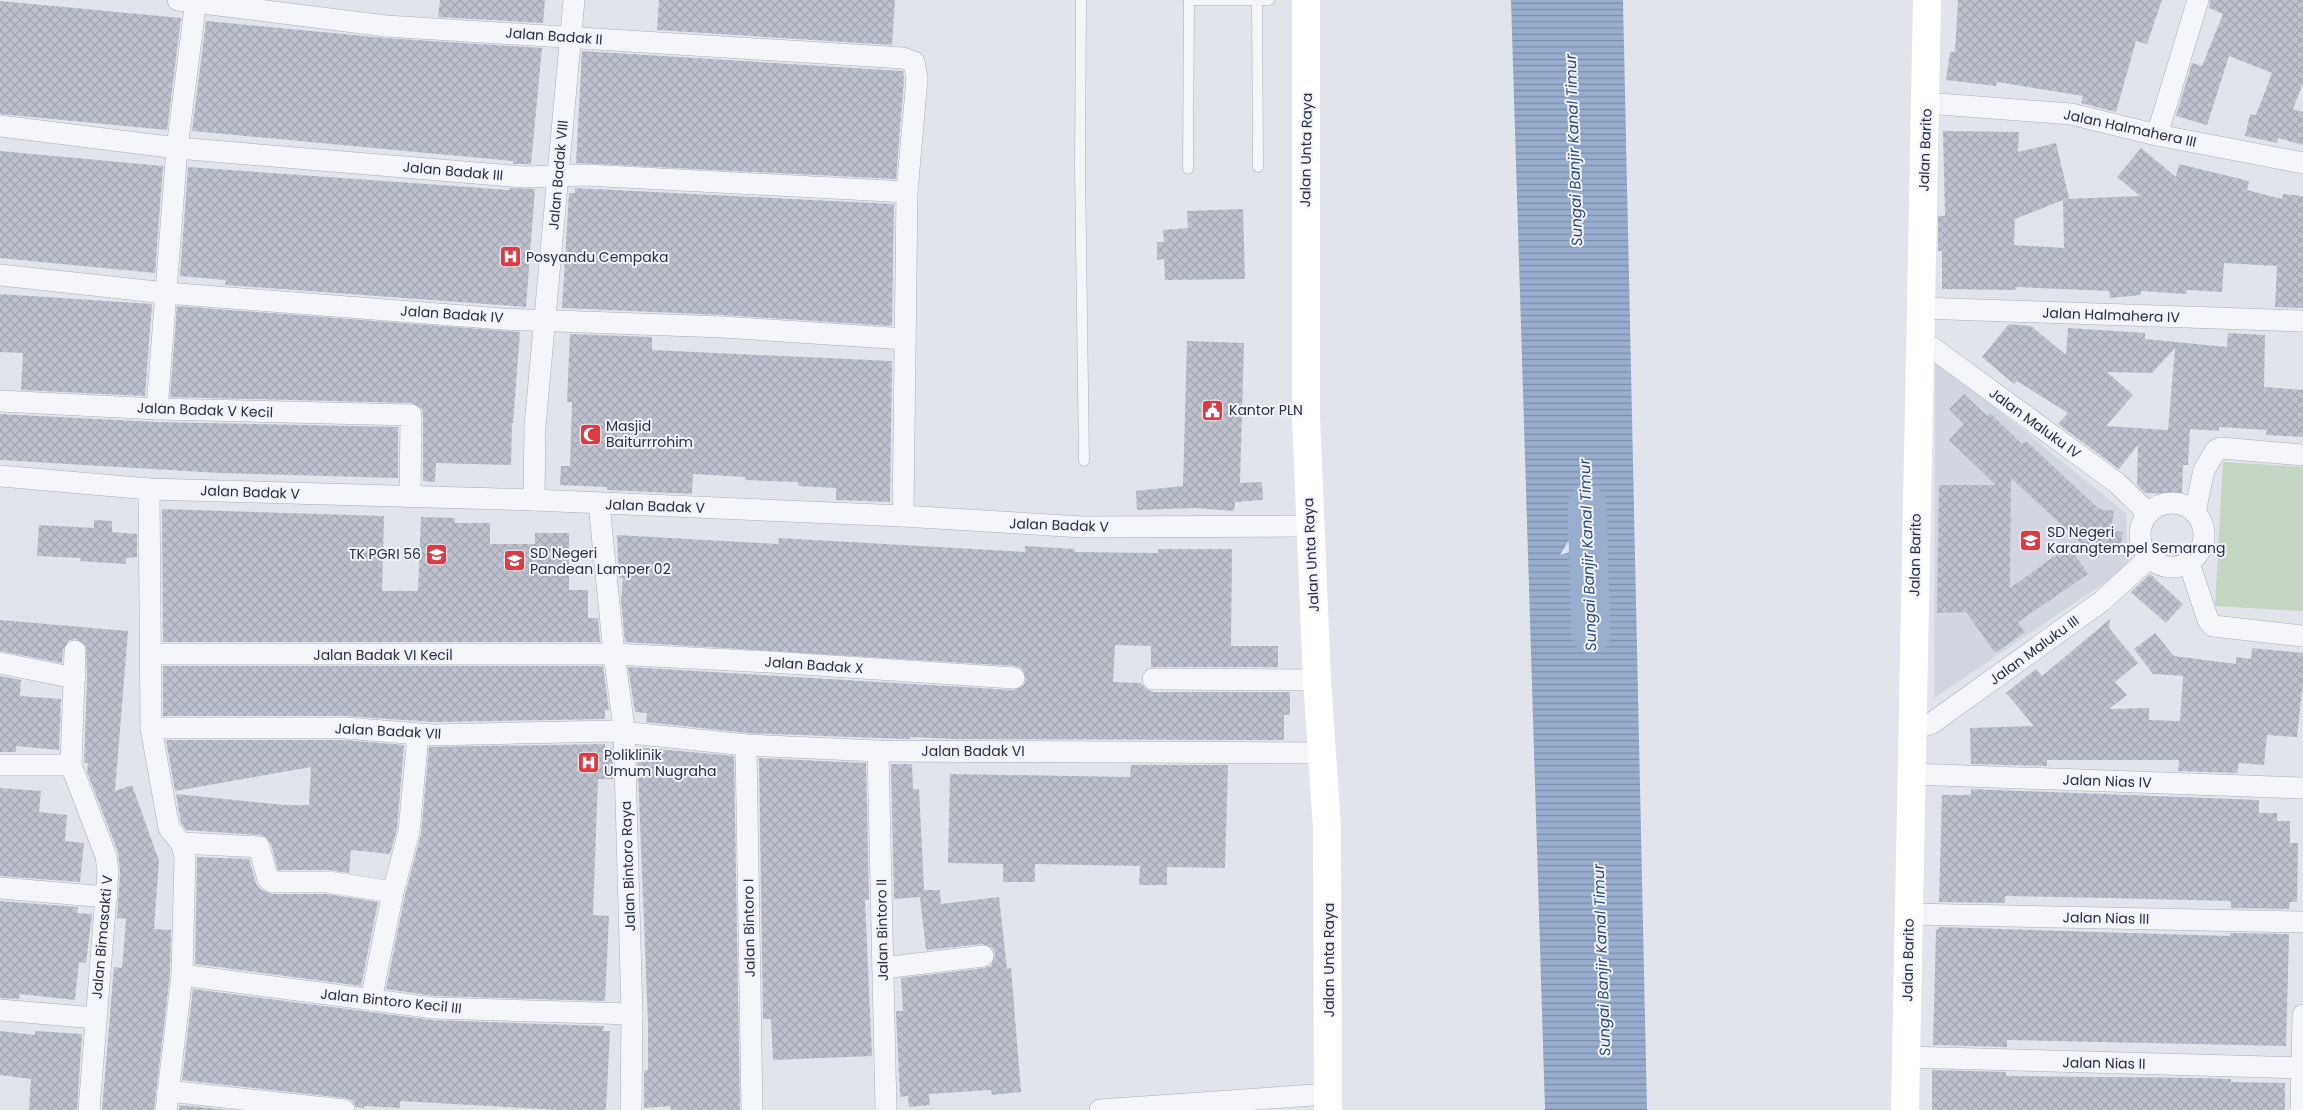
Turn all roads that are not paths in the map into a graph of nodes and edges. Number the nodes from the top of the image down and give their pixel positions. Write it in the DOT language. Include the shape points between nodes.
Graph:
graph roads {
  1 [pos="574,0"];
  2 [pos="1081,0"];
  3 [pos="1189,0"];
  4 [pos="1257,0"];
  5 [pos="1269,0"];
  6 [pos="1306,0"];
  7 [pos="1927,0"];
  8 [pos="2198,0"];
  9 [pos="190,1"];
  10 [pos="570,37"];
  11 [pos="1926,103"];
  12 [pos="0,126"];
  13 [pos="2156,135"];
  14 [pos="177,148"];
  15 [pos="2303,163"];
  16 [pos="1258,168"];
  17 [pos="1188,169"];
  18 [pos="558,177"];
  19 [pos="907,192"];
  20 [pos="0,275"];
  21 [pos="166,293"];
  22 [pos="1920,308"];
  23 [pos="545,320"];
  24 [pos="2303,321"];
  25 [pos="1919,338"];
  26 [pos="905,339"];
  27 [pos="0,401"];
  28 [pos="157,409"];
  29 [pos="2303,455"];
  30 [pos="1084,462"];
  31 [pos="0,476"];
  32 [pos="149,489"];
  33 [pos="410,497"];
  34 [pos="534,500"];
  35 [pos="599,504"];
  36 [pos="2195,512"];
  37 [pos="2148,513"];
  38 [pos="903,516"];
  39 [pos="1310,526"];
  40 [pos="2149,558"];
  41 [pos="2189,563"];
  42 [pos="2303,636"];
  43 [pos="75,651"];
  44 [pos="151,654"];
  45 [pos="614,654"];
  46 [pos="0,663"];
  47 [pos="75,678"];
  48 [pos="1014,678"];
  49 [pos="1153,679"];
  50 [pos="1317,680"];
  51 [pos="151,728"];
  52 [pos="1912,730"];
  53 [pos="624,731"];
  54 [pos="418,735"];
  55 [pos="746,745"];
  56 [pos="878,751"];
  57 [pos="1323,752"];
  58 [pos="0,765"];
  59 [pos="71,765"];
  60 [pos="1911,774"];
  61 [pos="2303,788"];
  62 [pos="182,843"];
  63 [pos="0,888"];
  64 [pos="393,892"];
  65 [pos="106,897"];
  66 [pos="1909,914"];
  67 [pos="2303,922"];
  68 [pos="983,956"];
  69 [pos="883,968"];
  70 [pos="182,976"];
  71 [pos="371,1000"];
  72 [pos="0,1010"];
  73 [pos="632,1014"];
  74 [pos="2303,1016"];
  75 [pos="96,1018"];
  76 [pos="1905,1057"];
  77 [pos="2302,1068"];
  78 [pos="167,1100"];
  79 [pos="1328,1102"];
  80 [pos="89,1110"];
  81 [pos="344,1110"];
  82 [pos="631,1110"];
  83 [pos="752,1110"];
  84 [pos="886,1110"];
  85 [pos="1100,1110"];
  86 [pos="1905,1110"];
  87 [pos="2301,1110"];
  1 -- 10 [label="street, Jalan Badak VIII"];
  2 -- 30 [label="lane"];
  3 -- 4 [label="lane"];
  3 -- 17 [label="lane"];
  4 -- 5 [label="lane"];
  4 -- 16 [label="lane"];
  6 -- 39 [label="street, Jalan Unta Raya" via="1304,331"];
  7 -- 11 [label="street, Jalan Barito"];
  8 -- 13 [label="street"];
  9 -- 10 [label="street, Jalan Badak II" via="386,26"];
  9 -- 14 [label="street"];
  10 -- 18 [label="street, Jalan Badak VIII"];
  10 -- 19 [label="street, Jalan Badak II" via="903,58 914,62 917,78"];
  11 -- 13 [label="street, Jalan Halmahera III" via="2071,114"];
  11 -- 22 [label="street, Jalan Barito"];
  12 -- 14 [label="street, Jalan Badak III"];
  13 -- 15 [label="street, Jalan Halmahera III"];
  14 -- 18 [label="street, Jalan Badak III" via="523,177"];
  14 -- 21 [label="street"];
  18 -- 19 [label="street, Jalan Badak III" via="586,175"];
  18 -- 23 [label="street, Jalan Badak VIII"];
  19 -- 26 [label="street"];
  20 -- 21 [label="street, Jalan Badak IV"];
  21 -- 23 [label="street, Jalan Badak IV"];
  21 -- 28 [label="street"];
  22 -- 24 [label="street, Jalan Halmahera IV"];
  22 -- 25 [label="street, Jalan Barito"];
  23 -- 26 [label="street, Jalan Badak IV"];
  23 -- 34 [label="street, Jalan Badak VIII" via="535,426"];
  25 -- 37 [label="street, Jalan Maluku IV" via="2117,483"];
  25 -- 52 [label="street, Jalan Barito"];
  26 -- 38 [label="street"];
  27 -- 28 [label="street, Jalan Badak V Kecil"];
  28 -- 33 [label="street, Jalan Badak V Kecil" via="411,415"];
  29 -- 36 [label="street" via="2216,450 2204,470"];
  31 -- 32 [label="street, Jalan Badak V"];
  32 -- 33 [label="street, Jalan Badak V"];
  32 -- 44 [label="street"];
  33 -- 34 [label="street, Jalan Badak V"];
  34 -- 35 [label="street, Jalan Badak V"];
  35 -- 38 [label="street, Jalan Badak V"];
  35 -- 45 [label="street, Jalan Bintoro Raya"];
  36 -- 37 [label="street" via="2180,503 2163,504"];
  36 -- 41 [label="street" via="2203,526 2203,543"];
  37 -- 40 [label="street" via="2140,527 2140,544"];
  38 -- 39 [label="street, Jalan Badak V" via="1083,527"];
  39 -- 50 [label="street, Jalan Unta Raya"];
  40 -- 41 [label="street" via="2163,567"];
  40 -- 52 [label="street, Jalan Maluku III" via="2102,601 1932,723"];
  41 -- 42 [label="street" via="2213,626"];
  43 -- 47 [label="street, Jalan Bimasakti V"];
  44 -- 45 [label="street, Jalan Badak VI Kecil"];
  44 -- 51 [label="street"];
  45 -- 48 [label="street, Jalan Badak X"];
  45 -- 53 [label="street, Jalan Bintoro Raya"];
  46 -- 47 [label="street"];
  47 -- 59 [label="street, Jalan Bimasakti V"];
  49 -- 50 [label="street"];
  50 -- 57 [label="street, Jalan Unta Raya"];
  51 -- 54 [label="street, Jalan Badak VII" via="345,728"];
  51 -- 62 [label="street" via="169,828"];
  52 -- 60 [label="street, Jalan Barito"];
  53 -- 54 [label="street, Jalan Badak VII"];
  53 -- 55 [label="street, Jalan Badak VI"];
  53 -- 73 [label="street, Jalan Bintoro Raya"];
  54 -- 64 [label="street" via="409,831"];
  55 -- 56 [label="street, Jalan Badak VI"];
  55 -- 83 [label="street, Jalan Bintoro I"];
  56 -- 57 [label="street, Jalan Badak VI"];
  56 -- 69 [label="street, Jalan Bintoro II"];
  57 -- 79 [label="street, Jalan Unta Raya" via="1329,891"];
  58 -- 59 [label="street"];
  59 -- 65 [label="street, Jalan Bimasakti V" via="106,856"];
  60 -- 61 [label="street, Jalan Nias IV"];
  60 -- 66 [label="street, Jalan Barito"];
  62 -- 64 [label="street" via="259,847 266,874 272,882 328,882"];
  62 -- 70 [label="street" via="185,856"];
  63 -- 65 [label="street"];
  64 -- 71 [label="street"];
  65 -- 75 [label="street, Jalan Bimasakti V"];
  66 -- 67 [label="street, Jalan Nias III"];
  66 -- 76 [label="street, Jalan Barito"];
  68 -- 69 [label="street"];
  69 -- 84 [label="street, Jalan Bintoro II"];
  70 -- 71 [label="street, Jalan Bintoro Kecil III"];
  70 -- 78 [label="street"];
  71 -- 73 [label="street, Jalan Bintoro Kecil III" via="434,1008"];
  72 -- 75 [label="street"];
  73 -- 82 [label="street, Jalan Bintoro Raya"];
  74 -- 77 [label="street"];
  75 -- 80 [label="street, Jalan Bimasakti V"];
  76 -- 77 [label="street, Jalan Nias II"];
  76 -- 86 [label="street, Jalan Barito"];
  77 -- 87 [label="street"];
  78 -- 81 [label="street"];
  79 -- 85 [label="street"];
}
